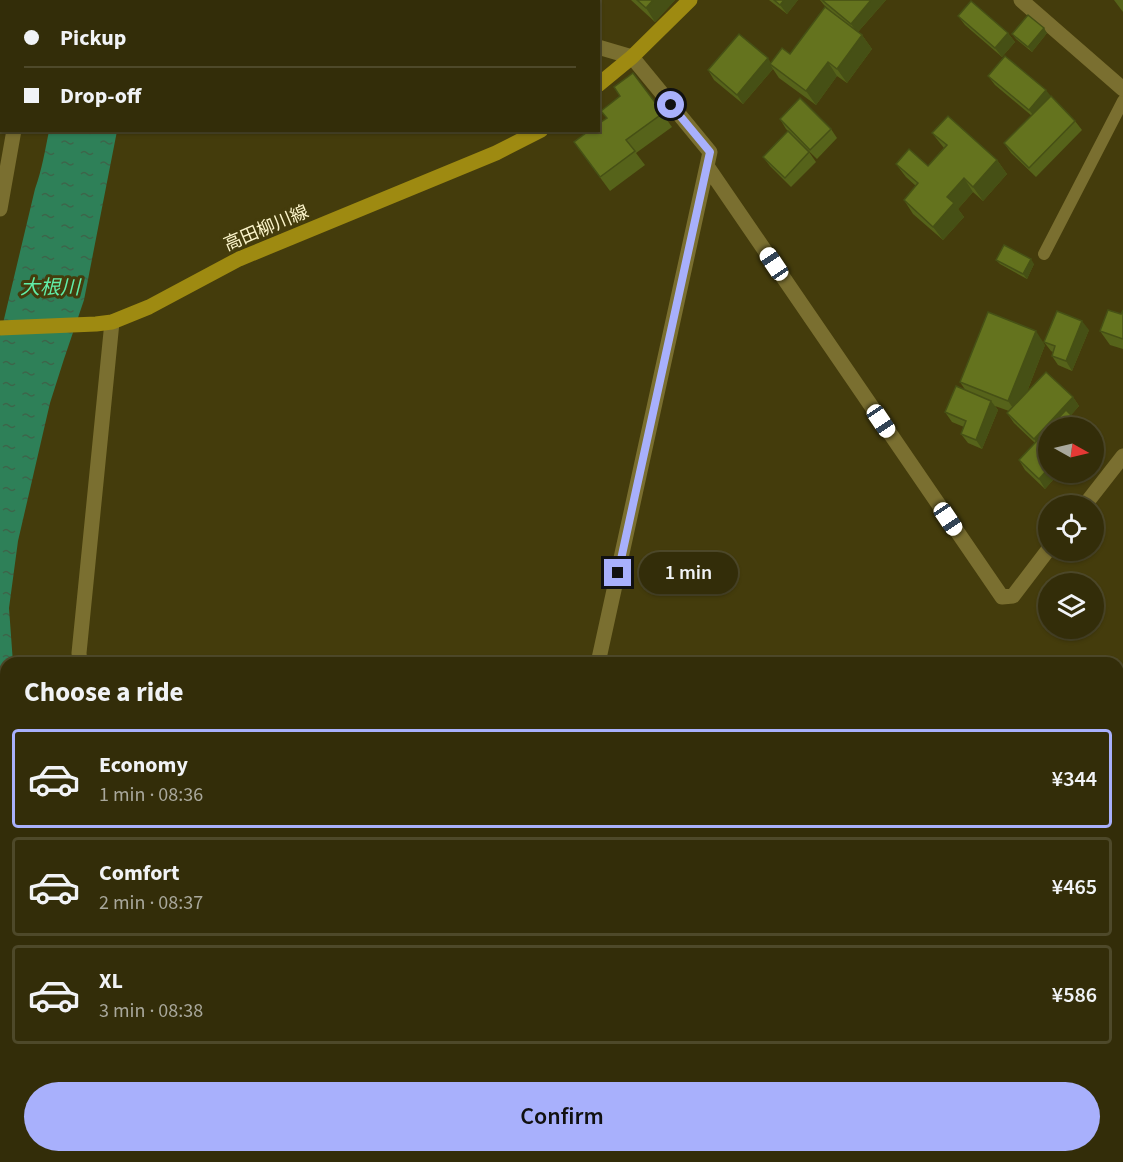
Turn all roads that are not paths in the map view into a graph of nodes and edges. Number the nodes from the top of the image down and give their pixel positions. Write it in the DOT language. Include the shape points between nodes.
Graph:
graph roads {
  1 [pos="690,0"];
  2 [pos="1027,2"];
  3 [pos="600,48"];
  4 [pos="632,57"];
  5 [pos="600,82"];
  6 [pos="1123,89"];
  7 [pos="1123,101"];
  8 [pos="14,132"];
  9 [pos="537,132"];
  10 [pos="707,166"];
  11 [pos="0,209"];
  12 [pos="1044,254"];
  13 [pos="112,322"];
  14 [pos="0,328"];
  15 [pos="1123,456"];
  16 [pos="1093,495"];
  17 [pos="1039,561"];
  18 [pos="79,657"];
  19 [pos="599,657"];
  1 -- 4 [label="main road"];
  2 -- 6 [label="street"];
  3 -- 4 [label="street"];
  4 -- 5 [label="main road"];
  4 -- 10 [label="street" via="710,152"];
  7 -- 12 [label="lane"];
  8 -- 11 [label="street"];
  9 -- 13 [label="main road, 高田柳川線" via="496,153 239,259 149,307"];
  10 -- 17 [label="street" via="1002,597 1012,596"];
  10 -- 19 [label="street"];
  13 -- 14 [label="main road, 高田柳川線"];
  13 -- 18 [label="street"];
  15 -- 16 [label="street"];
}
